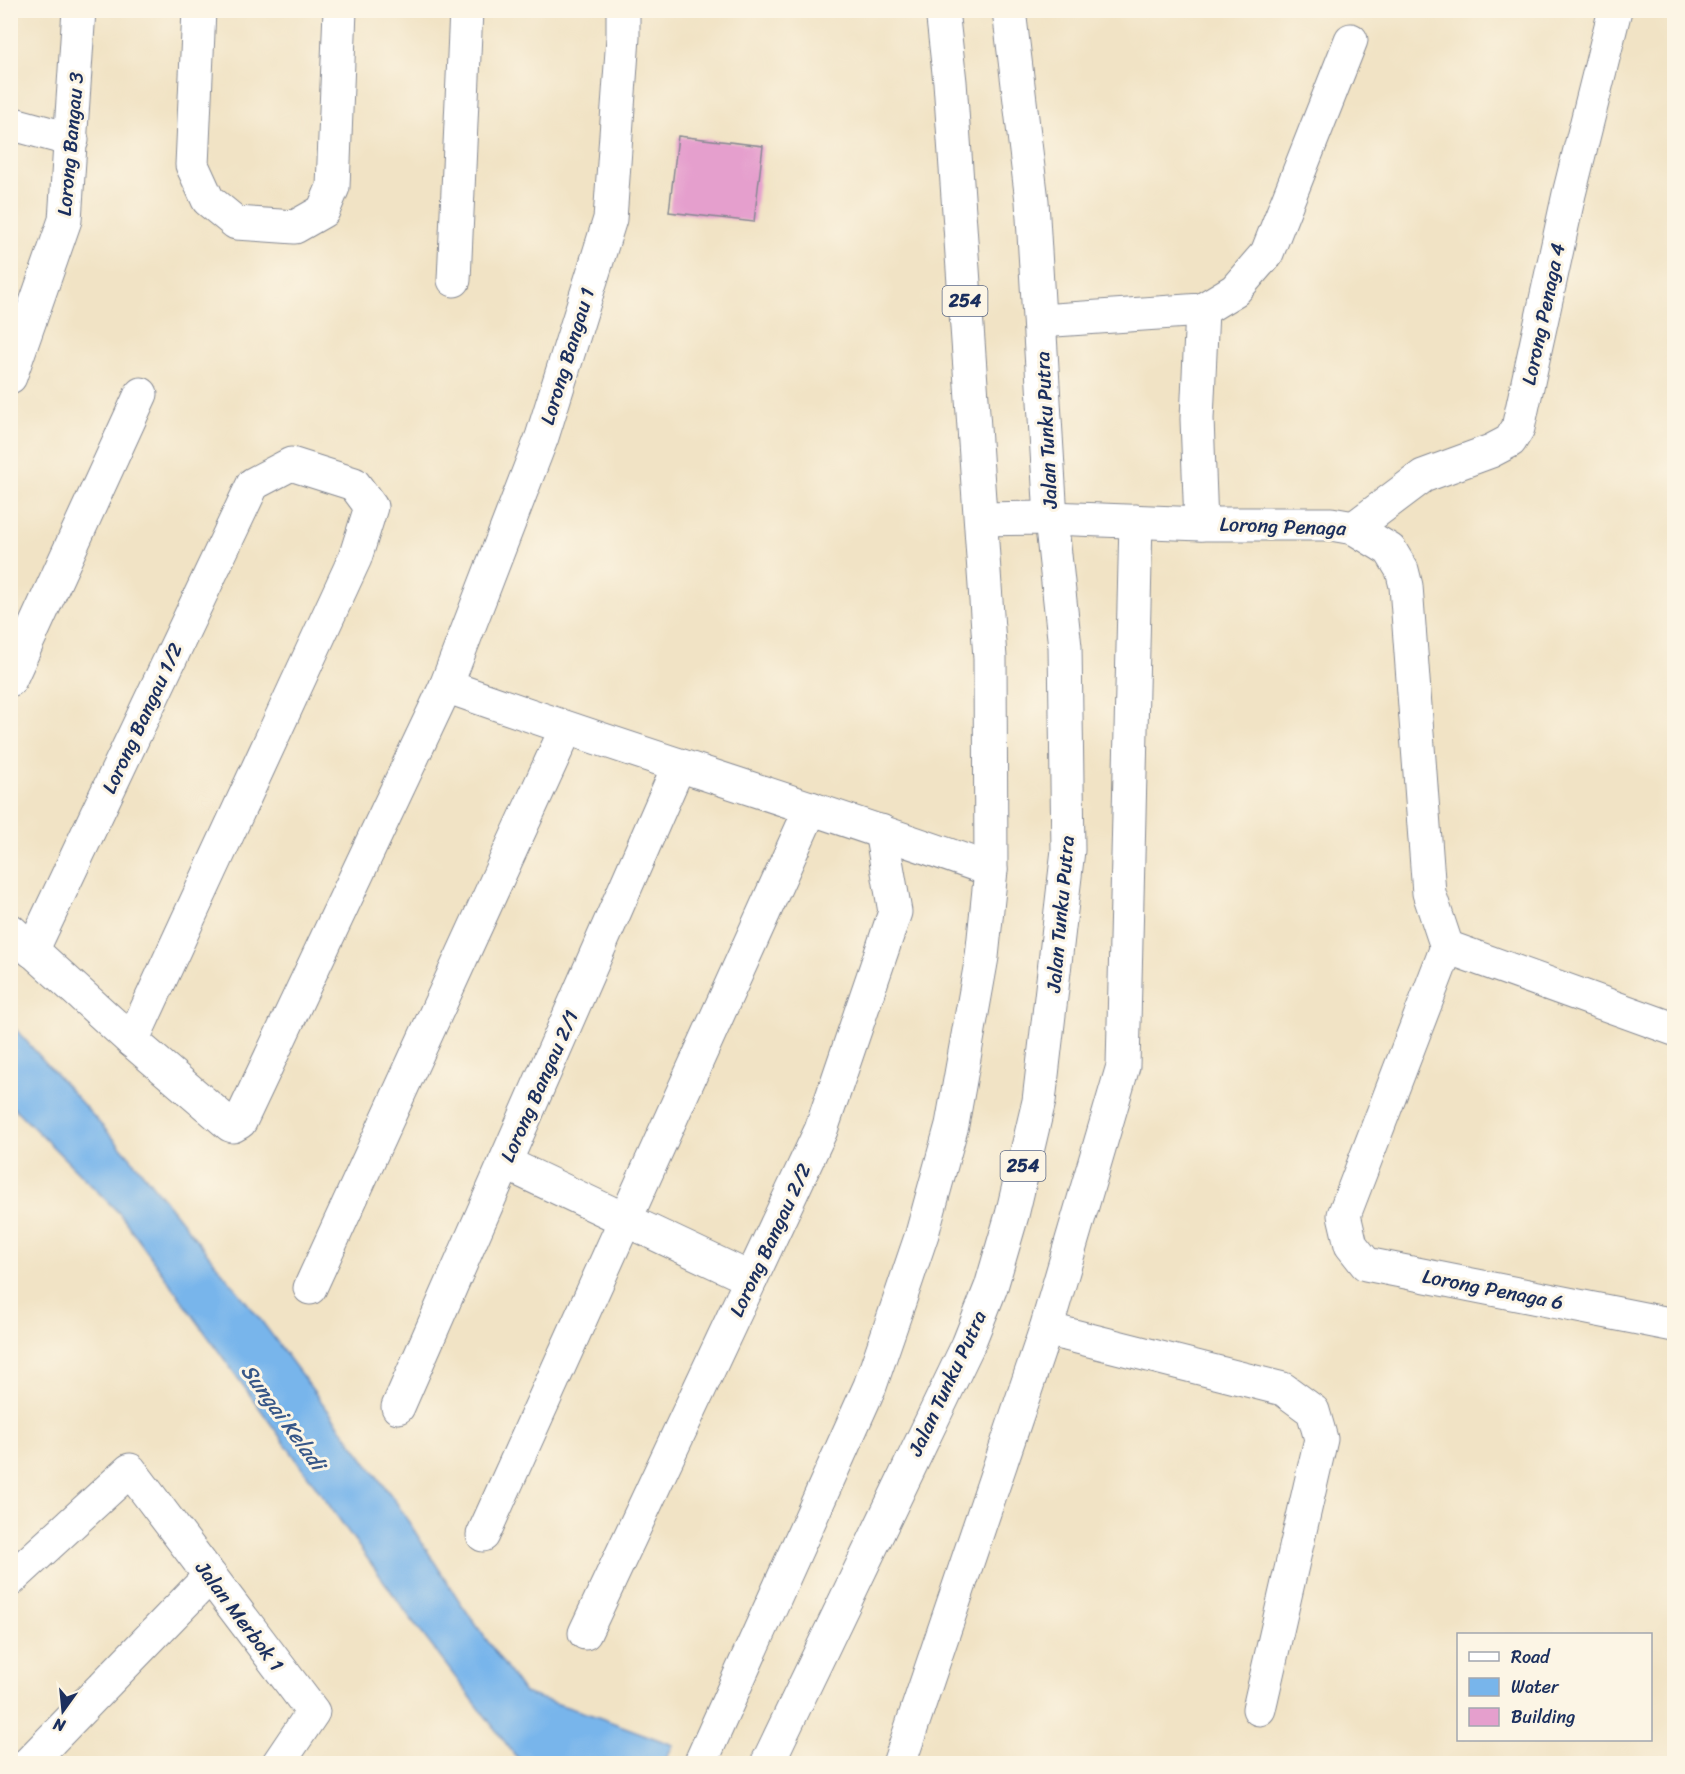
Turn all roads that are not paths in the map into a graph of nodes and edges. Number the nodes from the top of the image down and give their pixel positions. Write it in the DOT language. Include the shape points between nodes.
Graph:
graph roads {
  1 [pos="79,10"];
  2 [pos="199,10"];
  3 [pos="340,10"];
  4 [pos="466,10"];
  5 [pos="623,10"];
  6 [pos="942,10"];
  7 [pos="1009,10"];
  8 [pos="1615,10"];
  9 [pos="1351,40"];
  10 [pos="10,123"];
  11 [pos="72,140"];
  12 [pos="454,280"];
  13 [pos="1202,310"];
  14 [pos="1040,321"];
  15 [pos="10,376"];
  16 [pos="141,394"];
  17 [pos="1051,518"];
  18 [pos="981,519"];
  19 [pos="1136,521"];
  20 [pos="1201,524"];
  21 [pos="1354,528"];
  22 [pos="10,680"];
  23 [pos="446,686"];
  24 [pos="566,729"];
  25 [pos="680,765"];
  26 [pos="811,808"];
  27 [pos="882,831"];
  28 [pos="991,870"];
  29 [pos="21,941"];
  30 [pos="1447,947"];
  31 [pos="1674,1029"];
  32 [pos="132,1041"];
  33 [pos="505,1163"];
  34 [pos="624,1220"];
  35 [pos="752,1279"];
  36 [pos="310,1287"];
  37 [pos="1672,1316"];
  38 [pos="1046,1329"];
  39 [pos="398,1407"];
  40 [pos="483,1535"];
  41 [pos="210,1576"];
  42 [pos="10,1580"];
  43 [pos="585,1634"];
  44 [pos="1259,1709"];
  45 [pos="705,1751"];
  46 [pos="28,1764"];
  47 [pos="278,1764"];
  48 [pos="767,1764"];
  49 [pos="899,1764"];
  1 -- 11 [label="street, Lorong Bangau 3"];
  2 -- 3 [label="street" via="192,165 208,200 236,223 295,227 323,211 333,187"];
  4 -- 12 [label="street"];
  5 -- 23 [label="street, Lorong Bangau 1" via="610,219 542,436"];
  6 -- 18 [label="street, 254"];
  7 -- 14 [label="street, Jalan Tunku Putra / 254" via="1032,201"];
  8 -- 21 [label="street, Lorong Penaga 4" via="1569,194 1518,428 1510,441 1491,452 1424,476"];
  9 -- 13 [label="street" via="1267,253 1235,290"];
  10 -- 11 [label="street"];
  11 -- 15 [label="street, Lorong Bangau 3" via="65,220"];
  13 -- 14 [label="street"];
  13 -- 20 [label="street" via="1197,419"];
  14 -- 17 [label="street, Jalan Tunku Putra / 254"];
  16 -- 22 [label="street"];
  17 -- 18 [label="street, Lorong Penaga"];
  17 -- 19 [label="street, Lorong Penaga"];
  17 -- 48 [label="street, Jalan Tunku Putra / 254" via="1065,647 1068,850 1037,1111 991,1287 968,1345"];
  18 -- 28 [label="street, 254" via="990,658"];
  19 -- 20 [label="street, Lorong Penaga"];
  19 -- 38 [label="street" via="1123,1065"];
  20 -- 21 [label="street, Lorong Penaga" via="1331,524"];
  21 -- 30 [label="street, Lorong Penaga" via="1390,550 1406,586 1429,893"];
  23 -- 24 [label="street"];
  23 -- 32 [label="street, Lorong Bangau 1" via="237,1125 230,1125"];
  24 -- 25 [label="street"];
  24 -- 36 [label="street"];
  25 -- 26 [label="street"];
  25 -- 33 [label="street, Lorong Bangau 2/1"];
  26 -- 27 [label="street"];
  26 -- 34 [label="street"];
  27 -- 28 [label="street"];
  27 -- 35 [label="street, Lorong Bangau 2/2" via="895,912 821,1130"];
  28 -- 45 [label="street, 254" via="982,957 952,1125 919,1244 870,1386"];
  29 -- 32 [label="street"];
  29 -- 32 [label="street, Lorong Bangau 1/2" via="253,484 291,464 354,484 371,507 355,558"];
  30 -- 31 [label="street"];
  30 -- 37 [label="street, Lorong Penaga 6" via="1344,1215 1351,1245 1366,1264"];
  33 -- 34 [label="street"];
  33 -- 39 [label="street, Lorong Bangau 2/1"];
  34 -- 35 [label="street"];
  34 -- 40 [label="street"];
  35 -- 43 [label="street, Lorong Bangau 2/2"];
  38 -- 44 [label="street" via="1283,1389 1313,1412 1321,1439"];
  38 -- 49 [label="street"];
  41 -- 42 [label="street, Jalan Merbok 1" via="130,1470"];
  41 -- 46 [label="street"];
  41 -- 47 [label="street, Jalan Merbok 1" via="313,1712"];
}
